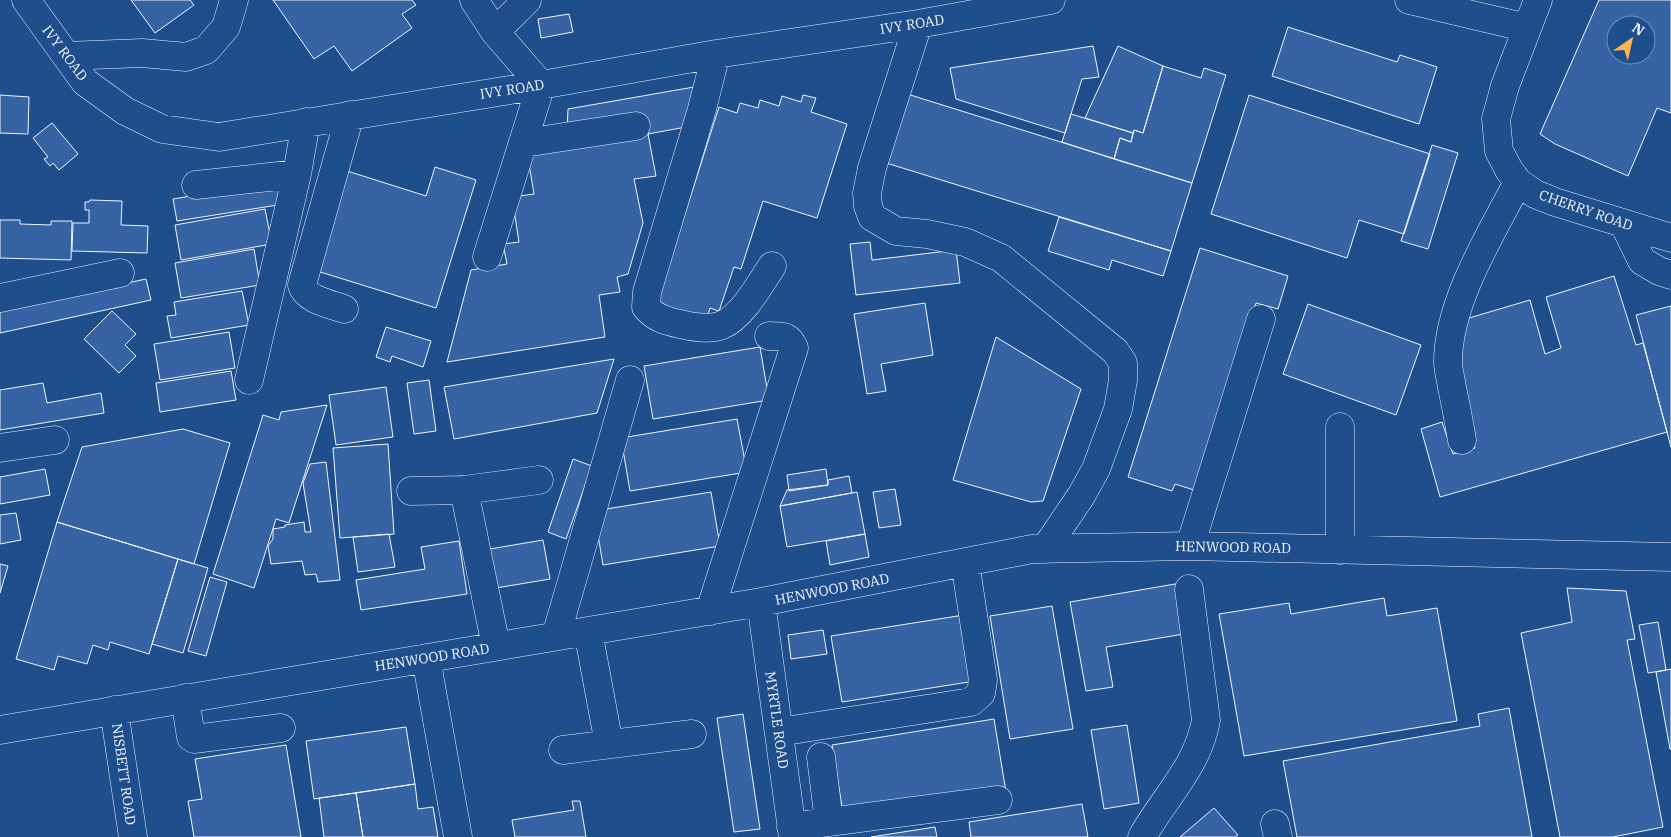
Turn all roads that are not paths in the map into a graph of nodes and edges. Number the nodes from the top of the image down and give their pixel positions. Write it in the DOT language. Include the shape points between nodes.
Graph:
graph roads {
  1 [pos="26,0"];
  2 [pos="234,0"];
  3 [pos="474,0"];
  4 [pos="527,0"];
  5 [pos="1050,0"];
  6 [pos="1410,0"];
  7 [pos="1538,0"];
  8 [pos="918,24"];
  9 [pos="1527,28"];
  10 [pos="495,32"];
  11 [pos="716,54"];
  12 [pos="66,56"];
  13 [pos="541,85"];
  14 [pos="350,115"];
  15 [pos="306,122"];
  16 [pos="636,126"];
  17 [pos="524,143"];
  18 [pos="297,174"];
  19 [pos="1518,182"];
  20 [pos="196,185"];
  21 [pos="1624,224"];
  22 [pos="1671,238"];
  23 [pos="487,257"];
  24 [pos="772,266"];
  25 [pos="120,273"];
  26 [pos="1671,275"];
  27 [pos="0,298"];
  28 [pos="344,309"];
  29 [pos="1260,319"];
  30 [pos="769,336"];
  31 [pos="249,380"];
  32 [pos="630,380"];
  33 [pos="1340,427"];
  34 [pos="56,440"];
  35 [pos="1462,440"];
  36 [pos="0,448"];
  37 [pos="538,480"];
  38 [pos="464,490"];
  39 [pos="411,491"];
  40 [pos="1190,546"];
  41 [pos="1045,549"];
  42 [pos="1340,550"];
  43 [pos="1671,557"];
  44 [pos="965,562"];
  45 [pos="1189,589"];
  46 [pos="761,602"];
  47 [pos="710,611"];
  48 [pos="588,631"];
  49 [pos="556,636"];
  50 [pos="496,646"];
  51 [pos="426,658"];
  52 [pos="185,698"];
  53 [pos="114,710"];
  54 [pos="281,728"];
  55 [pos="0,730"];
  56 [pos="779,732"];
  57 [pos="692,734"];
  58 [pos="609,744"];
  59 [pos="563,750"];
  60 [pos="821,757"];
  61 [pos="998,800"];
  62 [pos="829,822"];
  63 [pos="792,832"];
  64 [pos="133,837"];
  65 [pos="458,837"];
  66 [pos="1142,837"];
  1 -- 12 [label="street, IVY ROAD"];
  2 -- 12 [label="street" via="226,27 206,50 186,57 142,53"];
  3 -- 10 [label="street"];
  4 -- 10 [label="street"];
  5 -- 8 [label="street, IVY ROAD"];
  6 -- 9 [label="street"];
  7 -- 9 [label="street, CHERRY ROAD"];
  8 -- 11 [label="street, IVY ROAD"];
  8 -- 41 [label="street" via="866,193 872,217 896,231 965,242 1000,258 1115,351 1123,364 1118,409 1096,469"];
  9 -- 19 [label="street, CHERRY ROAD" via="1496,119 1499,151"];
  10 -- 13 [label="street"];
  11 -- 13 [label="street, IVY ROAD"];
  11 -- 24 [label="street" via="647,292 646,307 652,314 686,326 720,326 740,312"];
  12 -- 15 [label="street, IVY ROAD" via="85,82 125,111 162,129 219,137"];
  13 -- 14 [label="street, IVY ROAD"];
  13 -- 17 [label="street"];
  14 -- 15 [label="street, IVY ROAD"];
  14 -- 28 [label="street" via="302,285 309,296"];
  15 -- 18 [label="street"];
  16 -- 17 [label="street"];
  17 -- 23 [label="street"];
  18 -- 20 [label="street"];
  18 -- 31 [label="street"];
  19 -- 21 [label="street, CHERRY ROAD" via="1555,202"];
  19 -- 35 [label="street" via="1469,278 1453,322 1448,364"];
  21 -- 22 [label="street, CHERRY ROAD"];
  21 -- 26 [label="street" via="1642,261"];
  25 -- 27 [label="street"];
  29 -- 40 [label="street"];
  30 -- 47 [label="street" via="785,337 794,348"];
  32 -- 49 [label="street"];
  33 -- 42 [label="street"];
  34 -- 36 [label="street"];
  37 -- 38 [label="street"];
  38 -- 39 [label="street"];
  38 -- 50 [label="street"];
  40 -- 41 [label="street, HENWOOD ROAD"];
  40 -- 42 [label="street, HENWOOD ROAD"];
  41 -- 44 [label="street, HENWOOD ROAD"];
  42 -- 43 [label="street, HENWOOD ROAD"];
  44 -- 46 [label="street, HENWOOD ROAD"];
  44 -- 56 [label="street" via="983,680 981,693 971,702"];
  45 -- 66 [label="street" via="1206,720 1203,735 1186,772"];
  46 -- 47 [label="street, HENWOOD ROAD"];
  46 -- 56 [label="street, MYRTLE ROAD"];
  47 -- 48 [label="street, HENWOOD ROAD"];
  48 -- 49 [label="street, HENWOOD ROAD"];
  48 -- 58 [label="street"];
  49 -- 50 [label="street, HENWOOD ROAD"];
  50 -- 51 [label="street, HENWOOD ROAD"];
  51 -- 52 [label="street, HENWOOD ROAD"];
  51 -- 65 [label="street"];
  52 -- 53 [label="street, HENWOOD ROAD"];
  52 -- 54 [label="street" via="191,737 194,739"];
  53 -- 55 [label="street, HENWOOD ROAD"];
  53 -- 64 [label="street, NISBETT ROAD"];
  56 -- 63 [label="street, MYRTLE ROAD"];
  57 -- 58 [label="street"];
  58 -- 59 [label="street"];
  60 -- 62 [label="street"];
  61 -- 62 [label="street"];
  62 -- 63 [label="street"];
}
